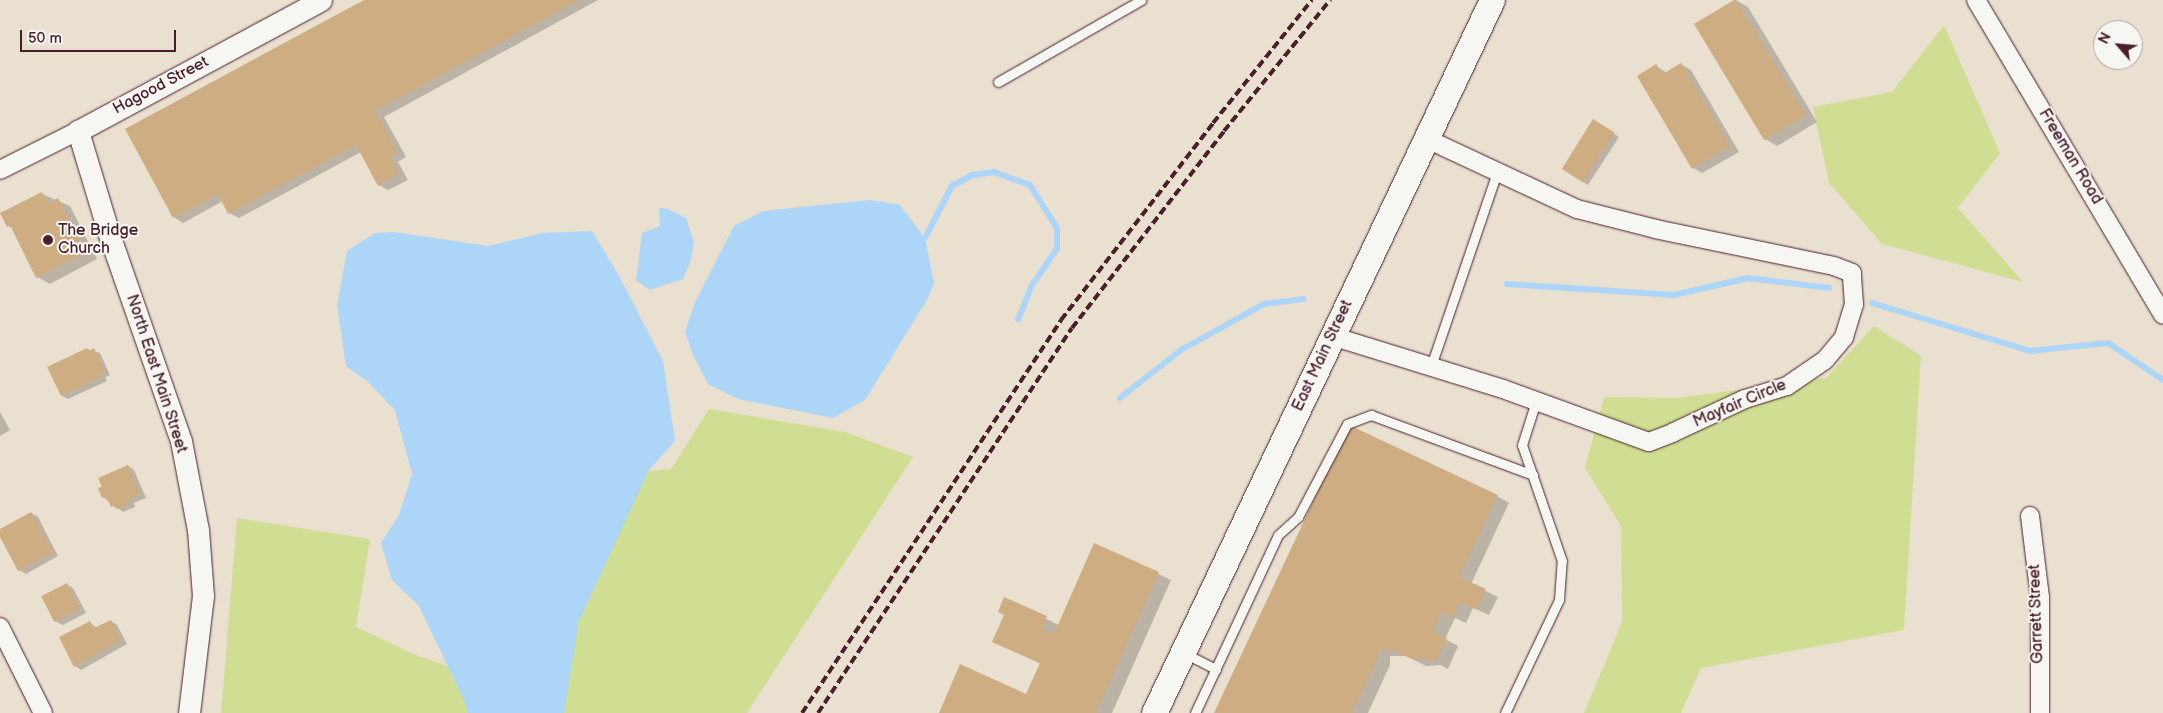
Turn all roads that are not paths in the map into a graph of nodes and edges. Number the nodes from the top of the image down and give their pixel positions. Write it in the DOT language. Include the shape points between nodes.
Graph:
graph roads {
  1 [pos="321,0"];
  2 [pos="1141,0"];
  3 [pos="1492,0"];
  4 [pos="1976,0"];
  5 [pos="998,82"];
  6 [pos="78,130"];
  7 [pos="1425,138"];
  8 [pos="0,170"];
  9 [pos="1497,172"];
  10 [pos="2163,315"];
  11 [pos="1332,336"];
  12 [pos="1431,366"];
  13 [pos="1536,401"];
  14 [pos="1532,475"];
  15 [pos="2030,516"];
  16 [pos="0,627"];
  17 [pos="1183,652"];
  18 [pos="1216,669"];
  19 [pos="43,713"];
  20 [pos="189,713"];
  21 [pos="1154,713"];
  22 [pos="1194,713"];
  23 [pos="1505,713"];
  24 [pos="2040,713"];
  1 -- 6 [label="street, Hagood Street"];
  2 -- 5 [label="lane"];
  3 -- 7 [label="main road, East Main Street"];
  4 -- 10 [label="street, Freeman Road"];
  6 -- 8 [label="street, Hagood Street"];
  6 -- 20 [label="street, North East Main Street" via="109,234 181,441 198,530 203,596"];
  7 -- 9 [label="street, Mayfair Circle"];
  7 -- 11 [label="main road, East Main Street"];
  9 -- 12 [label="lane"];
  9 -- 13 [label="street, Mayfair Circle" via="1577,209 1834,266 1852,273 1854,305 1844,337 1825,360 1787,386 1745,399 1672,433 1648,442"];
  11 -- 12 [label="street, Mayfair Circle"];
  11 -- 17 [label="main road, East Main Street"];
  12 -- 13 [label="street, Mayfair Circle"];
  13 -- 14 [label="lane" via="1522,446"];
  14 -- 18 [label="lane" via="1371,415 1347,424 1298,517 1278,535"];
  14 -- 23 [label="lane" via="1562,560 1559,600"];
  15 -- 24 [label="street, Garrett Street" via="2040,597"];
  16 -- 19 [label="street"];
  17 -- 18 [label="lane"];
  17 -- 21 [label="main road, East Main Street"];
  18 -- 22 [label="lane"];
}
